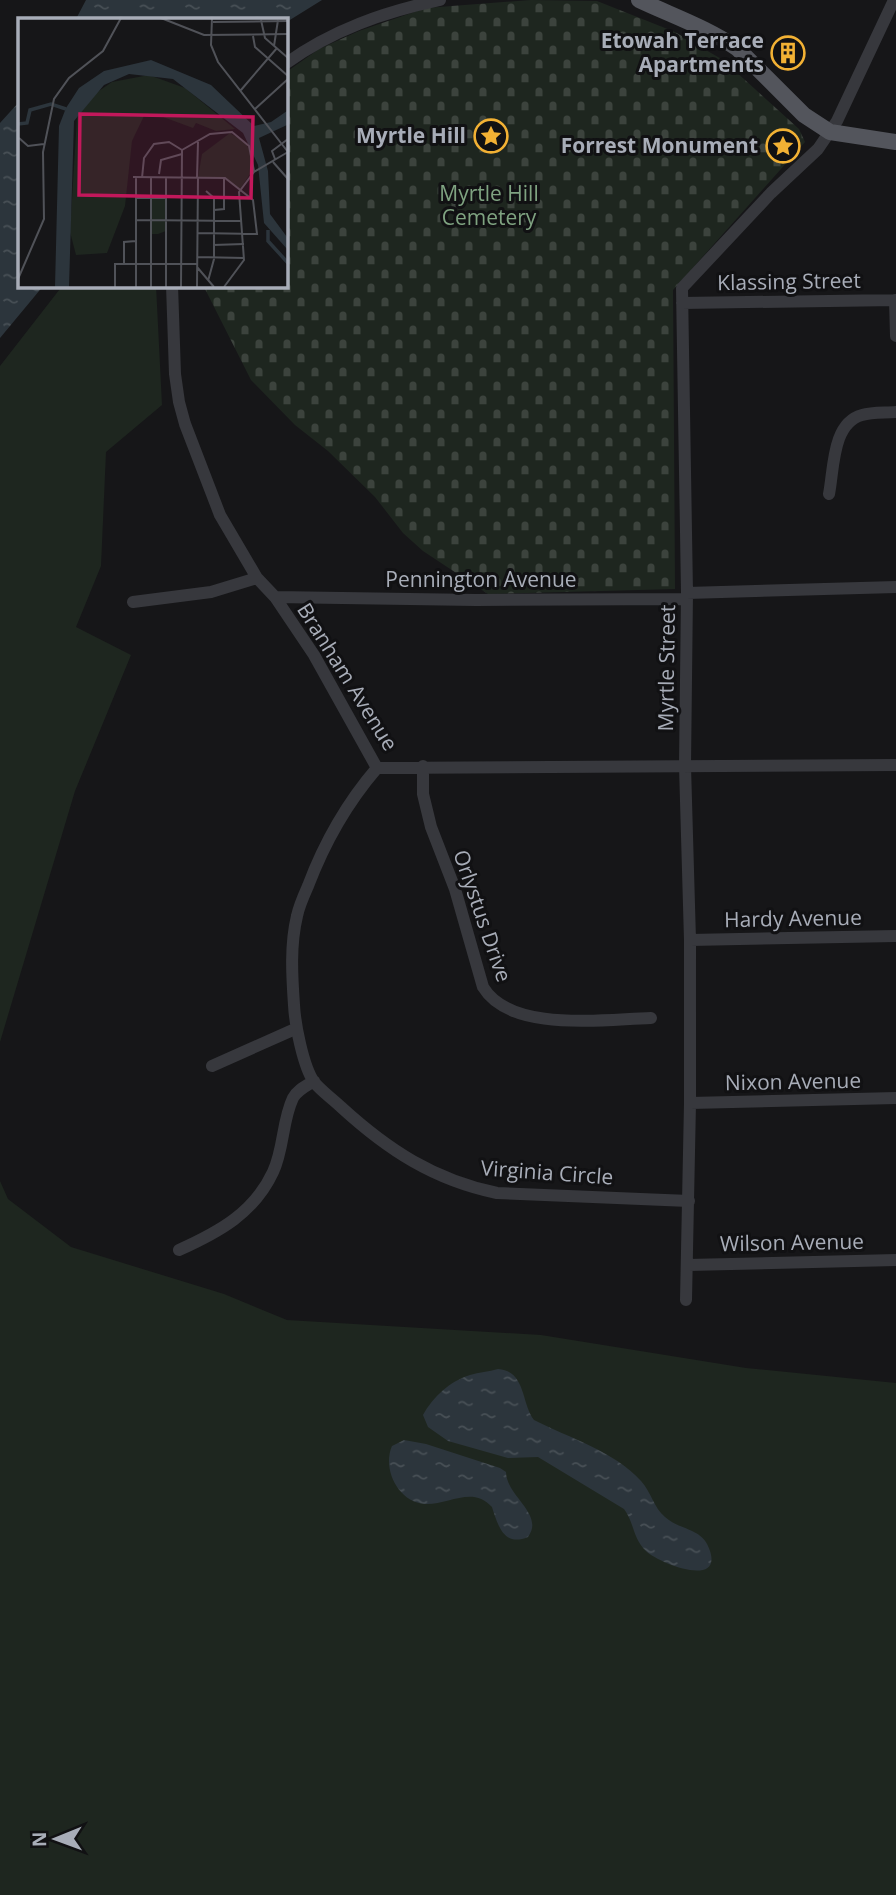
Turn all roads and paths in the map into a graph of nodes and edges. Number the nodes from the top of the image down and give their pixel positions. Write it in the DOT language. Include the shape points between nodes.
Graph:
graph roads {
  1 [pos="440,0"];
  2 [pos="639,0"];
  3 [pos="894,0"];
  4 [pos="287,63"];
  5 [pos="830,132"];
  6 [pos="896,142"];
  7 [pos="172,287"];
  8 [pos="896,300"];
  9 [pos="682,303"];
  10 [pos="896,336"];
  11 [pos="890,412"];
  12 [pos="829,495"];
  13 [pos="257,578"];
  14 [pos="896,587"];
  15 [pos="687,596"];
  16 [pos="275,597"];
  17 [pos="133,602"];
  18 [pos="896,765"];
  19 [pos="423,766"];
  20 [pos="685,766"];
  21 [pos="377,768"];
  22 [pos="896,936"];
  23 [pos="690,940"];
  24 [pos="650,1018"];
  25 [pos="295,1029"];
  26 [pos="212,1066"];
  27 [pos="314,1081"];
  28 [pos="896,1098"];
  29 [pos="690,1103"];
  30 [pos="689,1201"];
  31 [pos="179,1250"];
  32 [pos="896,1261"];
  33 [pos="688,1265"];
  34 [pos="686,1300"];
  1 -- 4 [label="street" via="349,27"];
  2 -- 5 [label="main road" via="704,28 738,49 804,115"];
  3 -- 5 [label="street, Myrtle Street"];
  5 -- 6 [label="main road"];
  5 -- 9 [label="street, Myrtle Street" via="682,288"];
  7 -- 13 [label="street, Branham Avenue" via="175,374 184,424 220,514"];
  8 -- 9 [label="street, Klassing Street"];
  8 -- 10 [label="street"];
  9 -- 15 [label="street, Myrtle Street"];
  11 -- 12 [label="street" via="862,415 849,422 839,436"];
  13 -- 16 [label="street, Branham Avenue"];
  13 -- 17 [label="street" via="211,592"];
  14 -- 15 [label="street, Pennington Avenue"];
  15 -- 16 [label="street, Pennington Avenue" via="502,600"];
  15 -- 20 [label="street, Myrtle Street"];
  16 -- 21 [label="street, Branham Avenue" via="314,654"];
  18 -- 20 [label="street, Branham Avenue"];
  19 -- 20 [label="street, Branham Avenue"];
  19 -- 21 [label="street, Branham Avenue"];
  19 -- 24 [label="street, Orlystus Drive" via="423,794 431,827 491,1000 540,1020"];
  20 -- 23 [label="street, Myrtle Street"];
  21 -- 25 [label="street, Virginia Circle" via="353,796 330,835 297,915 291,964"];
  22 -- 23 [label="street, Hardy Avenue"];
  23 -- 29 [label="street, Myrtle Street"];
  25 -- 26 [label="street"];
  25 -- 27 [label="street, Virginia Circle"];
  27 -- 30 [label="street, Virginia Circle" via="413,1163 473,1188 497,1193"];
  27 -- 31 [label="street" via="293,1096 273,1172 256,1200 226,1227"];
  28 -- 29 [label="street, Nixon Avenue"];
  29 -- 30 [label="street, Myrtle Street"];
  30 -- 33 [label="street, Myrtle Street"];
  32 -- 33 [label="street, Wilson Avenue"];
  33 -- 34 [label="street, Myrtle Street"];
}
